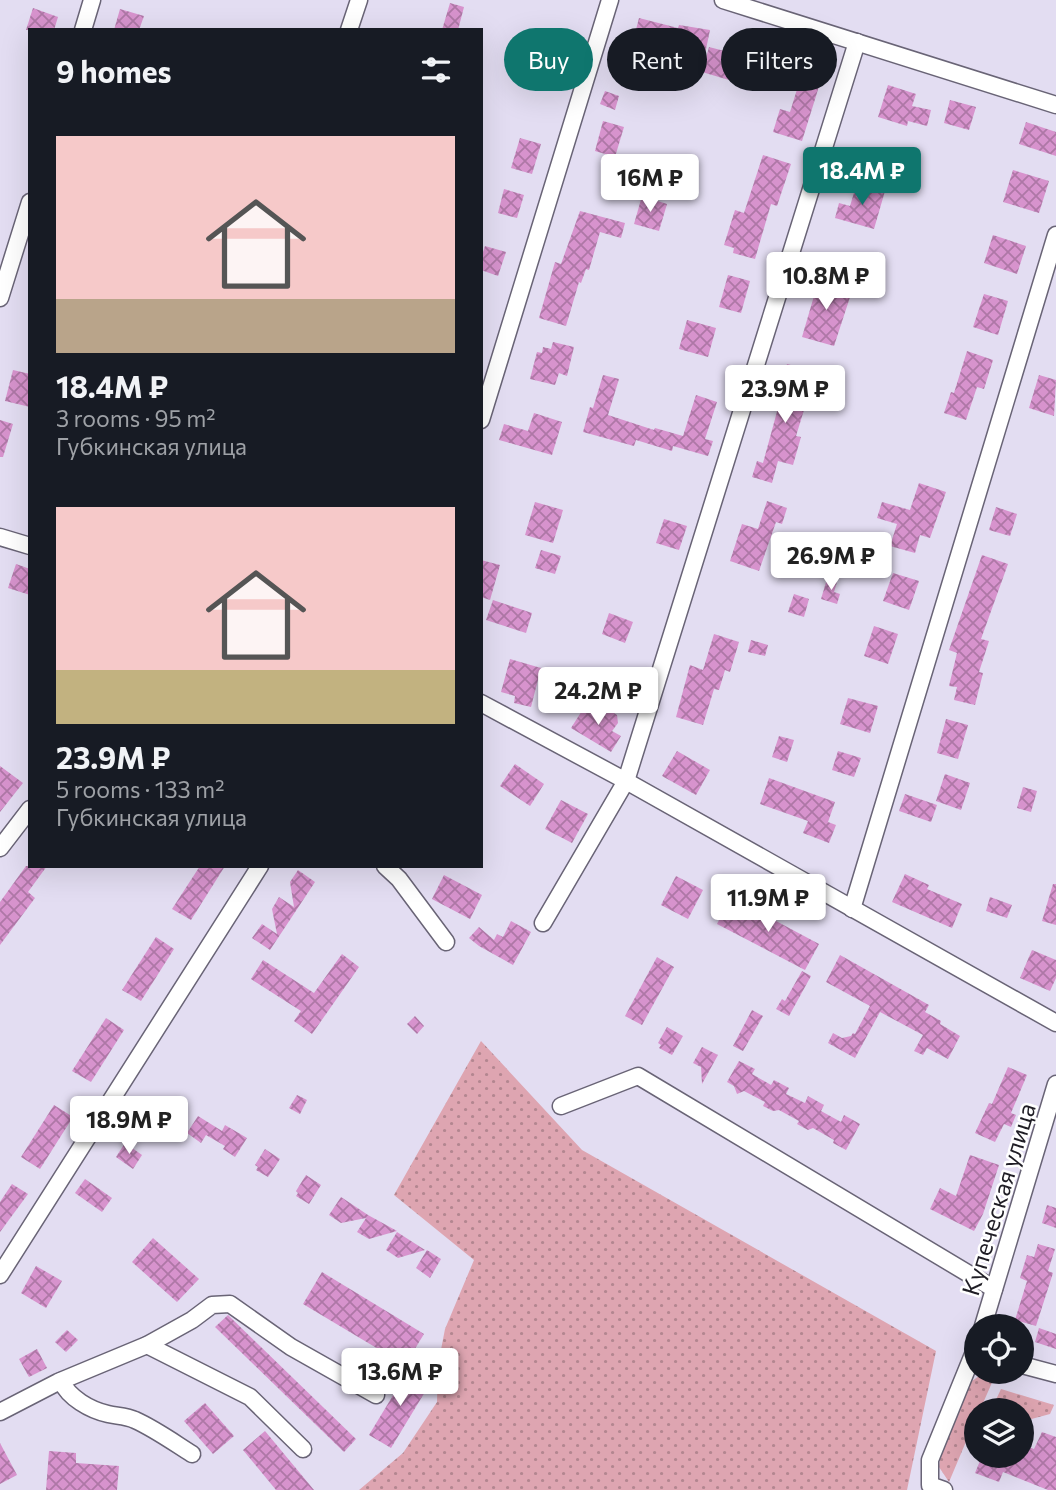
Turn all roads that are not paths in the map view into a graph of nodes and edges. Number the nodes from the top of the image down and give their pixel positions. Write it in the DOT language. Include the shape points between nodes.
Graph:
graph roads {
  1 [pos="92,0"];
  2 [pos="359,0"];
  3 [pos="610,0"];
  4 [pos="723,0"];
  5 [pos="84,28"];
  6 [pos="350,28"];
  7 [pos="856,42"];
  8 [pos="1056,105"];
  9 [pos="28,208"];
  10 [pos="1056,235"];
  11 [pos="0,298"];
  12 [pos="483,413"];
  13 [pos="0,537"];
  14 [pos="28,545"];
  15 [pos="483,704"];
  16 [pos="626,781"];
  17 [pos="28,812"];
  18 [pos="0,848"];
  19 [pos="259,868"];
  20 [pos="388,868"];
  21 [pos="852,909"];
  22 [pos="543,923"];
  23 [pos="446,942"];
  24 [pos="1056,1023"];
  25 [pos="1056,1084"];
  26 [pos="561,1106"];
  27 [pos="0,1275"];
  28 [pos="994,1289"];
  29 [pos="987,1314"];
  30 [pos="147,1345"];
  31 [pos="1034,1368"];
  32 [pos="1056,1374"];
  33 [pos="964,1379"];
  34 [pos="61,1381"];
  35 [pos="376,1395"];
  36 [pos="0,1412"];
  37 [pos="303,1449"];
  38 [pos="192,1454"];
  39 [pos="934,1488"];
  1 -- 5 [label="street"];
  2 -- 6 [label="street"];
  3 -- 12 [label="street"];
  4 -- 7 [label="street"];
  7 -- 8 [label="street"];
  7 -- 16 [label="street"];
  9 -- 11 [label="street"];
  10 -- 21 [label="street"];
  13 -- 14 [label="street"];
  15 -- 16 [label="street"];
  16 -- 21 [label="street"];
  16 -- 22 [label="street"];
  17 -- 18 [label="street"];
  19 -- 27 [label="street"];
  20 -- 23 [label="street"];
  21 -- 24 [label="street"];
  25 -- 28 [label="street, Купеческая улица"];
  26 -- 28 [label="street" via="638,1076"];
  28 -- 29 [label="street, Купеческая улица"];
  30 -- 34 [label="street"];
  30 -- 35 [label="street" via="212,1305 230,1304 291,1347"];
  30 -- 37 [label="street" via="250,1397"];
  31 -- 32 [label="street"];
  33 -- 39 [label="street" via="930,1460"];
  34 -- 36 [label="street"];
  34 -- 38 [label="street" via="65,1390 85,1405 131,1418"];
}
